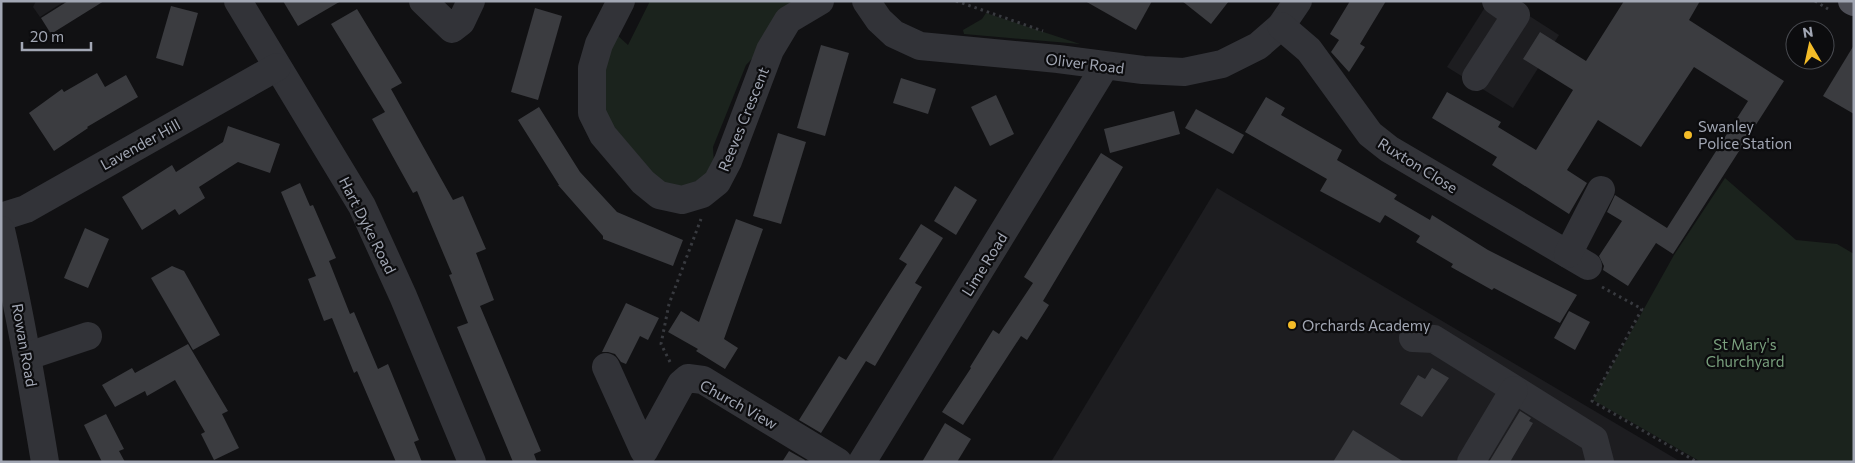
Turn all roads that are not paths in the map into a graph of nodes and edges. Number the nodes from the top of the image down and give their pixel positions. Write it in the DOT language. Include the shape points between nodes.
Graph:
graph roads {
  1 [pos="238,1"];
  2 [pos="423,1"];
  3 [pos="471,1"];
  4 [pos="621,1"];
  5 [pos="820,1"];
  6 [pos="866,1"];
  7 [pos="1298,1"];
  8 [pos="1496,1"];
  9 [pos="1281,26"];
  10 [pos="1105,66"];
  11 [pos="277,67"];
  12 [pos="1476,77"];
  13 [pos="1602,190"];
  14 [pos="1,217"];
  15 [pos="1,230"];
  16 [pos="88,336"];
  17 [pos="1413,338"];
  18 [pos="28,356"];
  19 [pos="606,367"];
  20 [pos="1514,390"];
  21 [pos="45,462"];
  22 [pos="472,462"];
  23 [pos="838,462"];
  24 [pos="862,462"];
  25 [pos="1470,462"];
  26 [pos="1600,462"];
  1 -- 11 [label="street, Hart Dyke Road"];
  2 -- 3 [label="street" via="452,29 461,22"];
  4 -- 5 [label="street, Reeves Crescent" via="599,44 592,68 592,113 603,135 643,182 658,195 682,200 702,194 716,182 728,161 770,50 788,20"];
  6 -- 10 [label="street, Oliver Road" via="894,34 920,46"];
  7 -- 9 [label="street, Oliver Road"];
  8 -- 12 [label="street" via="1516,15"];
  9 -- 10 [label="street, Oliver Road" via="1258,46 1222,64 1184,72"];
  9 -- 13 [label="street, Ruxton Close" via="1309,50 1370,134 1389,150 1578,260"];
  10 -- 24 [label="street, Lime Road"];
  11 -- 14 [label="street, Lavender Hill" via="26,209"];
  11 -- 22 [label="street, Hart Dyke Road" via="362,206"];
  15 -- 18 [label="street, Rowan Road"];
  16 -- 18 [label="street"];
  17 -- 20 [label="street" via="1434,339"];
  18 -- 21 [label="street, Rowan Road"];
  19 -- 23 [label="street, Church View" via="644,451 680,384 688,378 703,380"];
  20 -- 25 [label="street"];
  20 -- 26 [label="street" via="1594,439"];
}
